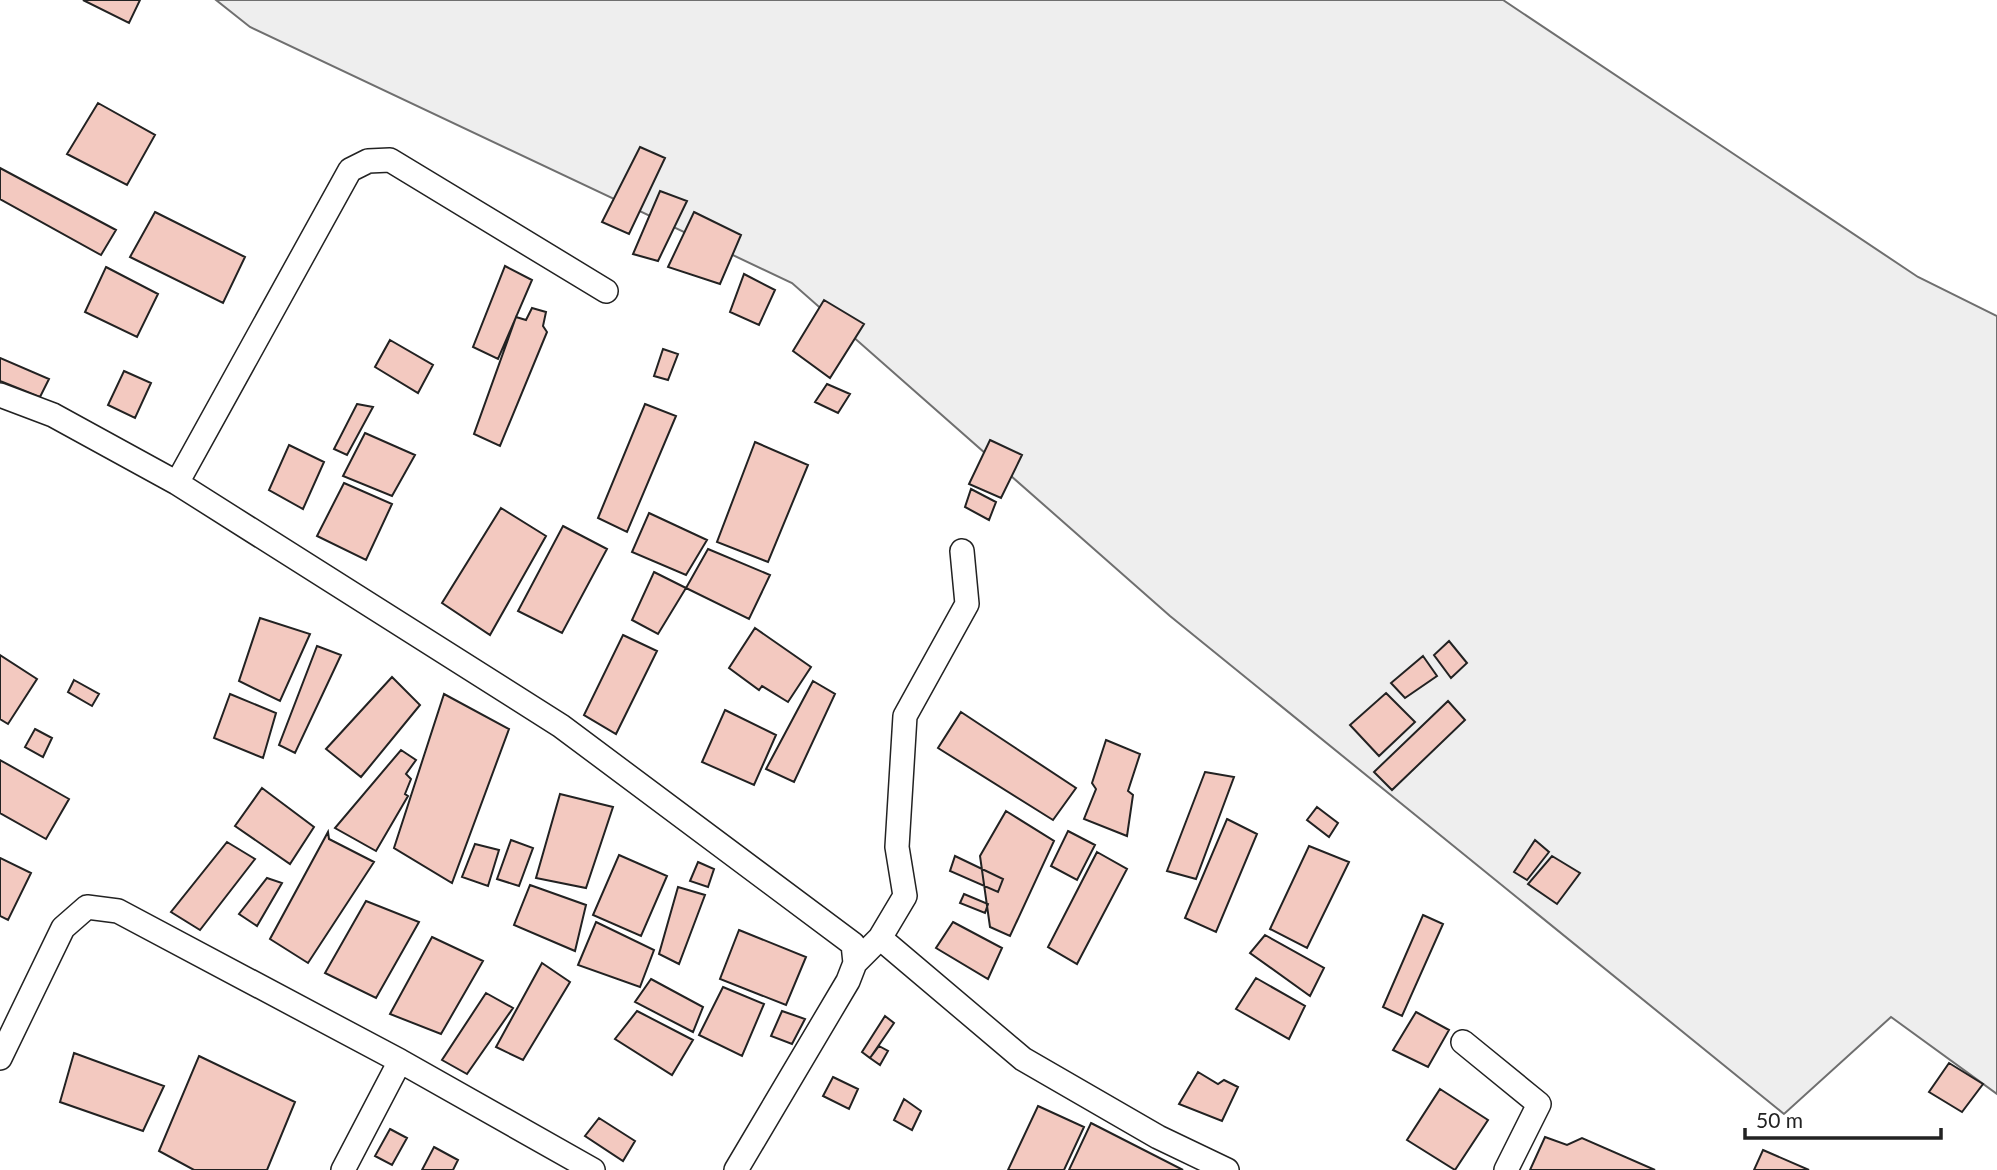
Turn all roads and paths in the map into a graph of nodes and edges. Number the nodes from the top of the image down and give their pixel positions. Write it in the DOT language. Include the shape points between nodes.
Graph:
graph roads {
  1 [pos="606,290"];
  2 [pos="0,395"];
  3 [pos="177,483"];
  4 [pos="962,551"];
  5 [pos="880,938"];
  6 [pos="855,963"];
  7 [pos="1462,1042"];
  8 [pos="0,1058"];
  9 [pos="400,1061"];
  10 [pos="343,1170"];
  11 [pos="593,1170"];
  12 [pos="736,1170"];
  13 [pos="1227,1170"];
  14 [pos="1506,1170"];
  1 -- 3 [label="street" via="390,160 368,160 350,170"];
  2 -- 3 [label="street" via="53,415"];
  3 -- 6 [label="street" via="561,726 853,944"];
  4 -- 5 [label="street" via="967,604 905,716 897,847 905,896"];
  5 -- 6 [label="street"];
  5 -- 13 [label="street" via="1023,1059 1158,1137"];
  6 -- 12 [label="street"];
  7 -- 14 [label="street" via="1539,1104"];
  8 -- 9 [label="street" via="63,928 87,908 118,911"];
  9 -- 10 [label="street"];
  9 -- 11 [label="street"];
}
